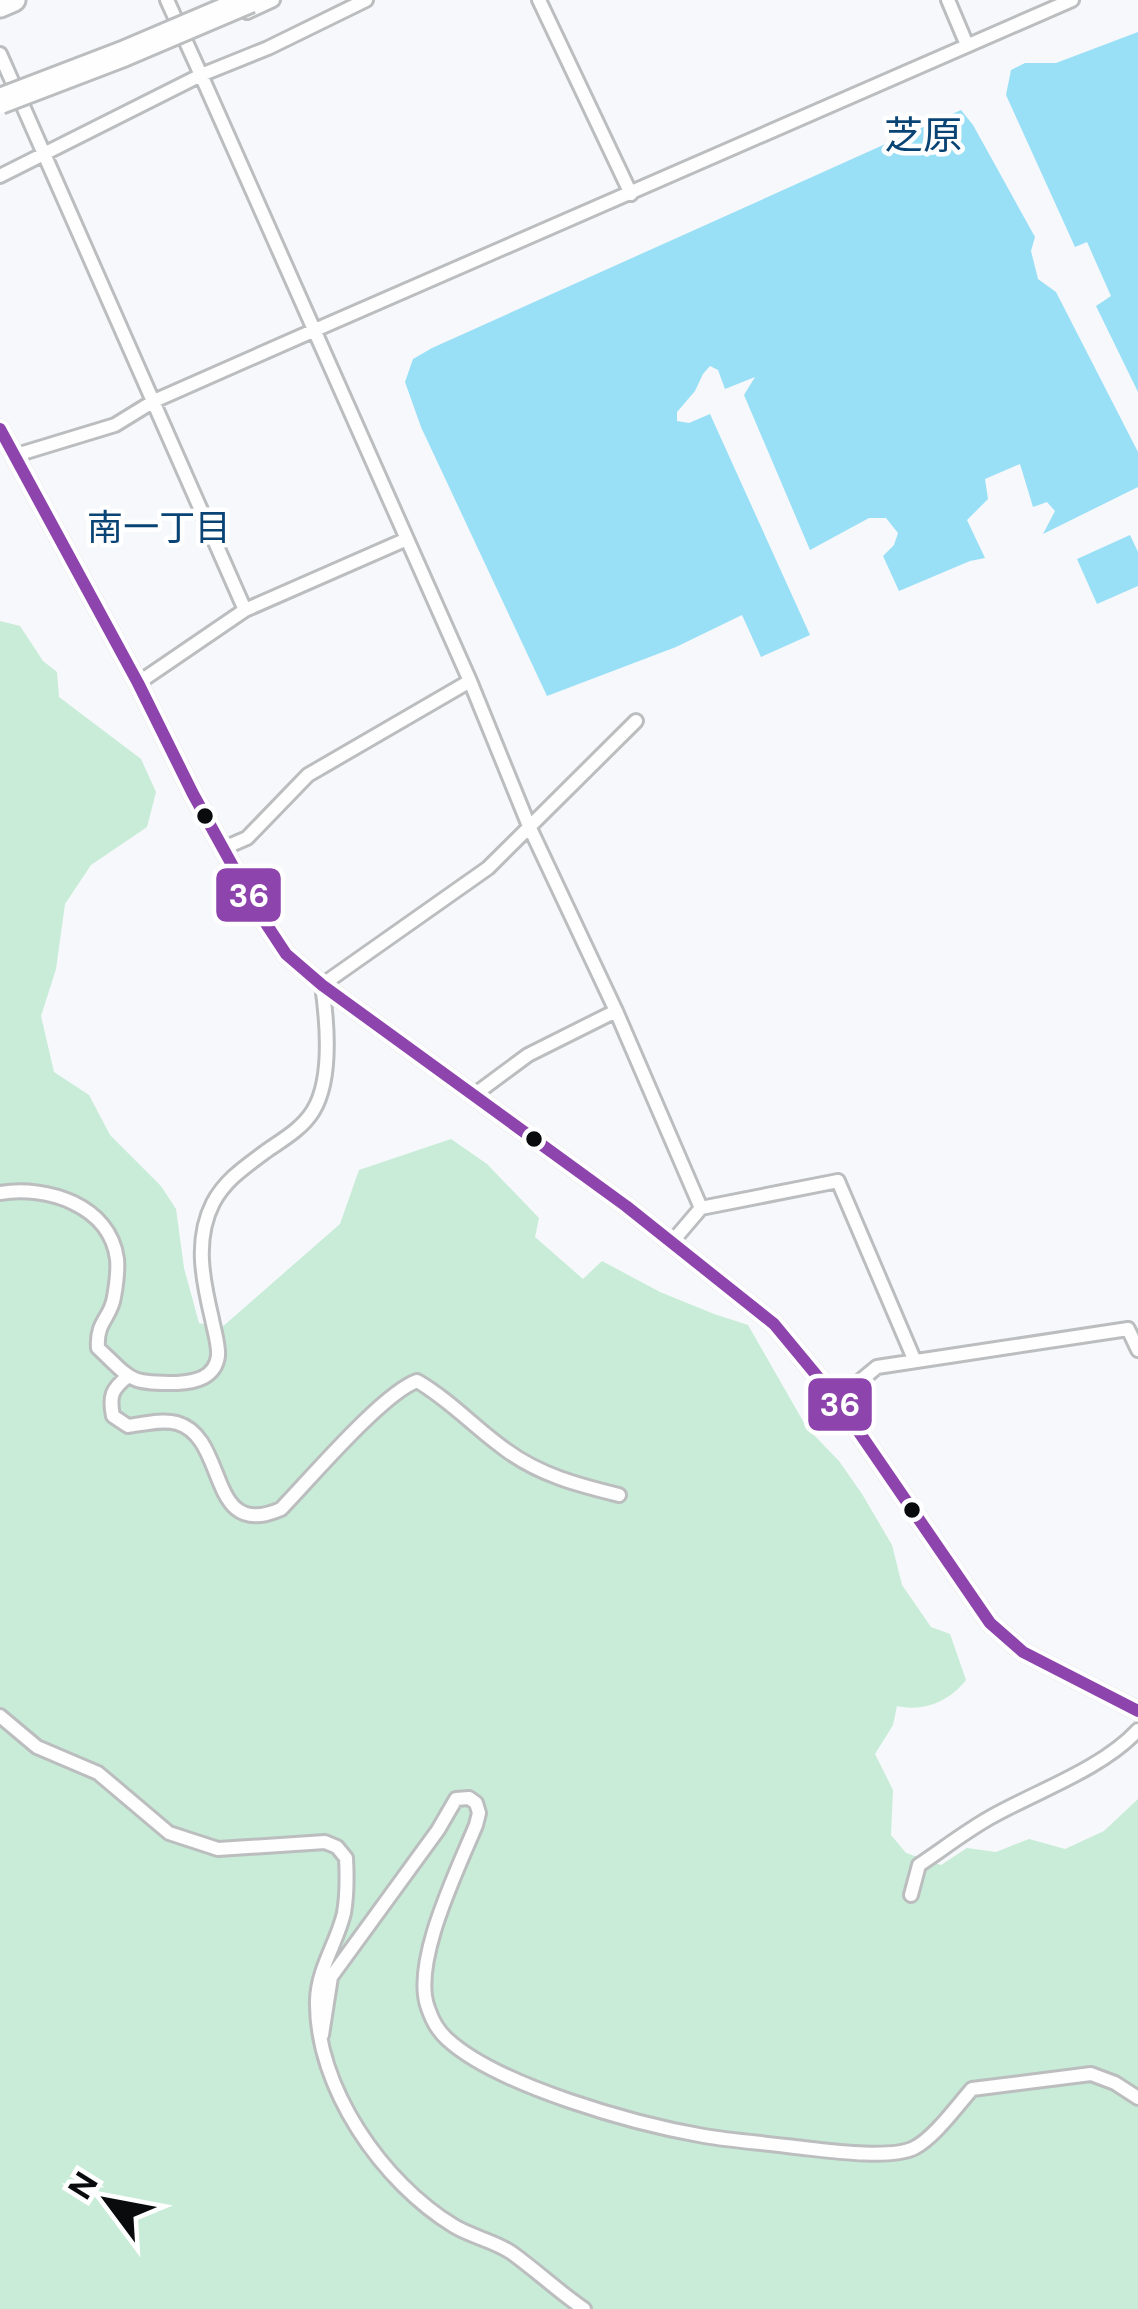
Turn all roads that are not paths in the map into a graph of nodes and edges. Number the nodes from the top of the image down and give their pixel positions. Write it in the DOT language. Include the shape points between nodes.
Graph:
graph roads {
  1 [pos="14,0"];
  2 [pos="167,0"];
  3 [pos="230,0"];
  4 [pos="250,0"];
  5 [pos="273,0"];
  6 [pos="366,0"];
  7 [pos="539,0"];
  8 [pos="948,0"];
  9 [pos="1072,0"];
  10 [pos="0,6"];
  11 [pos="185,40"];
  12 [pos="968,46"];
  13 [pos="0,54"];
  14 [pos="201,75"];
  15 [pos="8,99"];
  16 [pos="0,113"];
  17 [pos="45,154"];
  18 [pos="0,176"];
  19 [pos="631,194"];
  20 [pos="315,330"];
  21 [pos="154,401"];
  22 [pos="0,429"];
  23 [pos="13,456"];
  24 [pos="407,538"];
  25 [pos="245,610"];
  26 [pos="470,681"];
  27 [pos="139,683"];
  28 [pos="636,721"];
  29 [pos="529,826"];
  30 [pos="224,848"];
  31 [pos="322,985"];
  32 [pos="616,1011"];
  33 [pos="474,1095"];
  34 [pos="0,1193"];
  35 [pos="701,1208"];
  36 [pos="672,1242"];
  37 [pos="1138,1350"];
  38 [pos="914,1359"];
  39 [pos="127,1377"];
  40 [pos="837,1400"];
  41 [pos="619,1496"];
  42 [pos="1138,1711"];
  43 [pos="0,1716"];
  44 [pos="1138,1730"];
  45 [pos="911,1895"];
  46 [pos="322,2035"];
  47 [pos="1138,2098"];
  48 [pos="584,2309"];
  1 -- 10 [label="main road"];
  2 -- 11 [label="street"];
  3 -- 15 [label="highway, bridge"];
  4 -- 15 [label="highway, bridge"];
  5 -- 11 [label="street"];
  6 -- 14 [label="street"];
  7 -- 19 [label="street"];
  8 -- 12 [label="street"];
  9 -- 12 [label="street"];
  11 -- 14 [label="street"];
  11 -- 15 [label="street"];
  12 -- 19 [label="street"];
  13 -- 15 [label="street"];
  14 -- 17 [label="street"];
  14 -- 20 [label="street"];
  15 -- 16 [label="street"];
  15 -- 17 [label="street"];
  17 -- 18 [label="street"];
  17 -- 21 [label="street"];
  19 -- 20 [label="street"];
  20 -- 21 [label="street"];
  20 -- 24 [label="street"];
  21 -- 23 [label="street" via="115,425"];
  21 -- 25 [label="street"];
  22 -- 23 [label="street"];
  23 -- 27 [label="street"];
  24 -- 25 [label="street"];
  24 -- 26 [label="street"];
  25 -- 27 [label="street"];
  26 -- 29 [label="street"];
  26 -- 30 [label="street" via="308,776 248,838"];
  27 -- 30 [label="street"];
  28 -- 29 [label="street"];
  29 -- 31 [label="street" via="471,882"];
  29 -- 32 [label="street"];
  30 -- 31 [label="street" via="272,935"];
  31 -- 33 [label="street"];
  31 -- 39 [label="street" via="326,1060 315,1109 221,1188 211,1208 203,1277 218,1357 195,1382"];
  32 -- 33 [label="street" via="528,1055"];
  32 -- 35 [label="street"];
  33 -- 36 [label="street"];
  34 -- 39 [label="street" via="44,1192 98,1220 117,1261 114,1303 98,1348"];
  35 -- 36 [label="street"];
  35 -- 38 [label="street" via="838,1181"];
  36 -- 40 [label="street" via="774,1324"];
  37 -- 38 [label="street" via="1128,1329"];
  38 -- 40 [label="street" via="877,1366"];
  39 -- 41 [label="street" via="110,1398 113,1416 128,1426 181,1424 202,1444 242,1514 281,1509 378,1409 417,1381 547,1474"];
  40 -- 42 [label="street" via="990,1623 1023,1652"];
  43 -- 46 [label="street" via="37,1747 98,1773 169,1833 218,1850 308,1841 338,1847 347,1879 317,2001"];
  44 -- 45 [label="street" via="919,1864"];
  46 -- 47 [label="street" via="332,1977 456,1799 469,1798 476,1825 428,1954 425,2003 449,2041 504,2074 601,2111 703,2136 855,2153 913,2148 972,2089 1091,2074"];
  46 -- 48 [label="street" via="352,2120 385,2168 420,2203 508,2250"];
}
